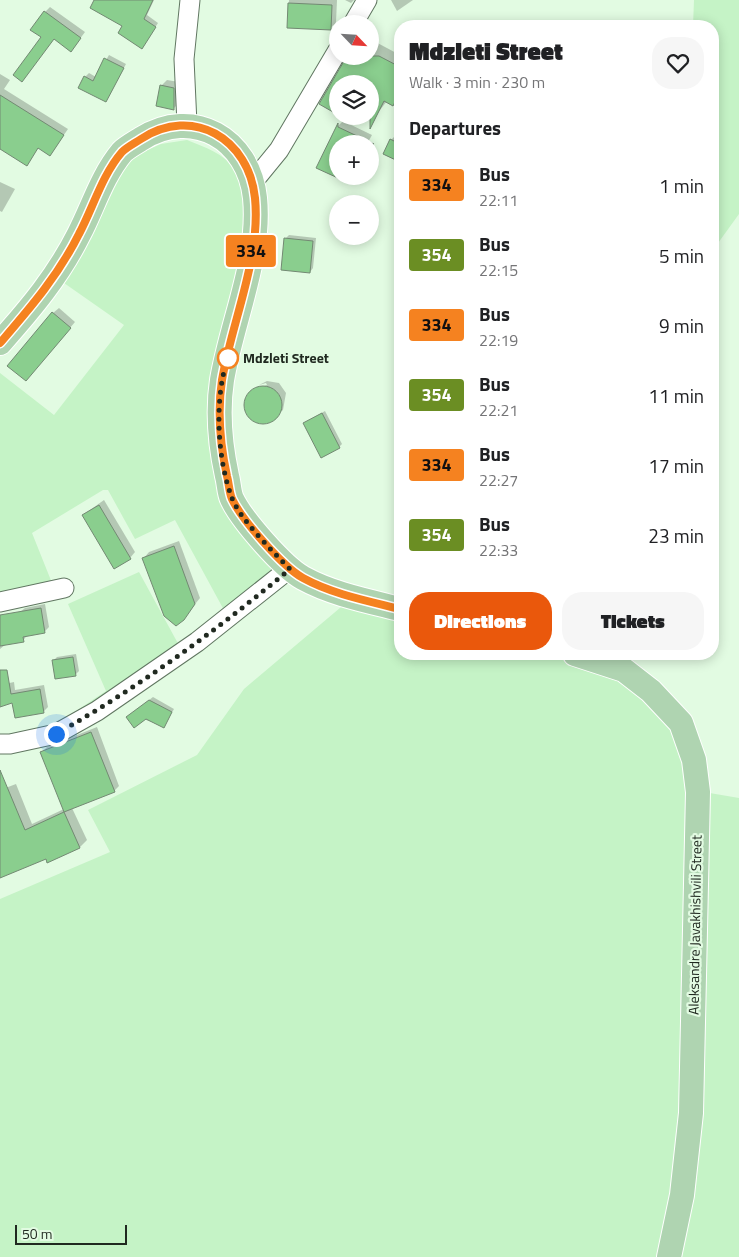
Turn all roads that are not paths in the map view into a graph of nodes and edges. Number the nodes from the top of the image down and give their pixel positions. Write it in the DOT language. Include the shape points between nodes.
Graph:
graph roads {
  1 [pos="190,0"];
  2 [pos="366,0"];
  3 [pos="358,15"];
  4 [pos="329,65"];
  5 [pos="187,124"];
  6 [pos="252,183"];
  7 [pos="0,343"];
  8 [pos="290,569"];
  9 [pos="64,588"];
  10 [pos="0,602"];
  11 [pos="394,607"];
  12 [pos="593,660"];
  13 [pos="0,744"];
  14 [pos="669,1257"];
  1 -- 5 [label="street" via="184,58"];
  2 -- 3 [label="street"];
  4 -- 6 [label="street" via="279,150"];
  5 -- 6 [label="main road" via="209,131 234,146 250,171"];
  5 -- 7 [label="main road" via="156,130 123,151 105,178 79,235 42,295"];
  6 -- 8 [label="main road" via="254,230 246,284 222,379 218,417 232,499 257,534"];
  8 -- 11 [label="main road" via="304,579"];
  8 -- 13 [label="street" via="198,642 97,711 56,734"];
  9 -- 10 [label="street"];
  12 -- 14 [label="main road, Aleksandre Javakhishvili Street" via="624,670 651,691 681,723 694,760 698,792 691,1114 682,1195"];
}
